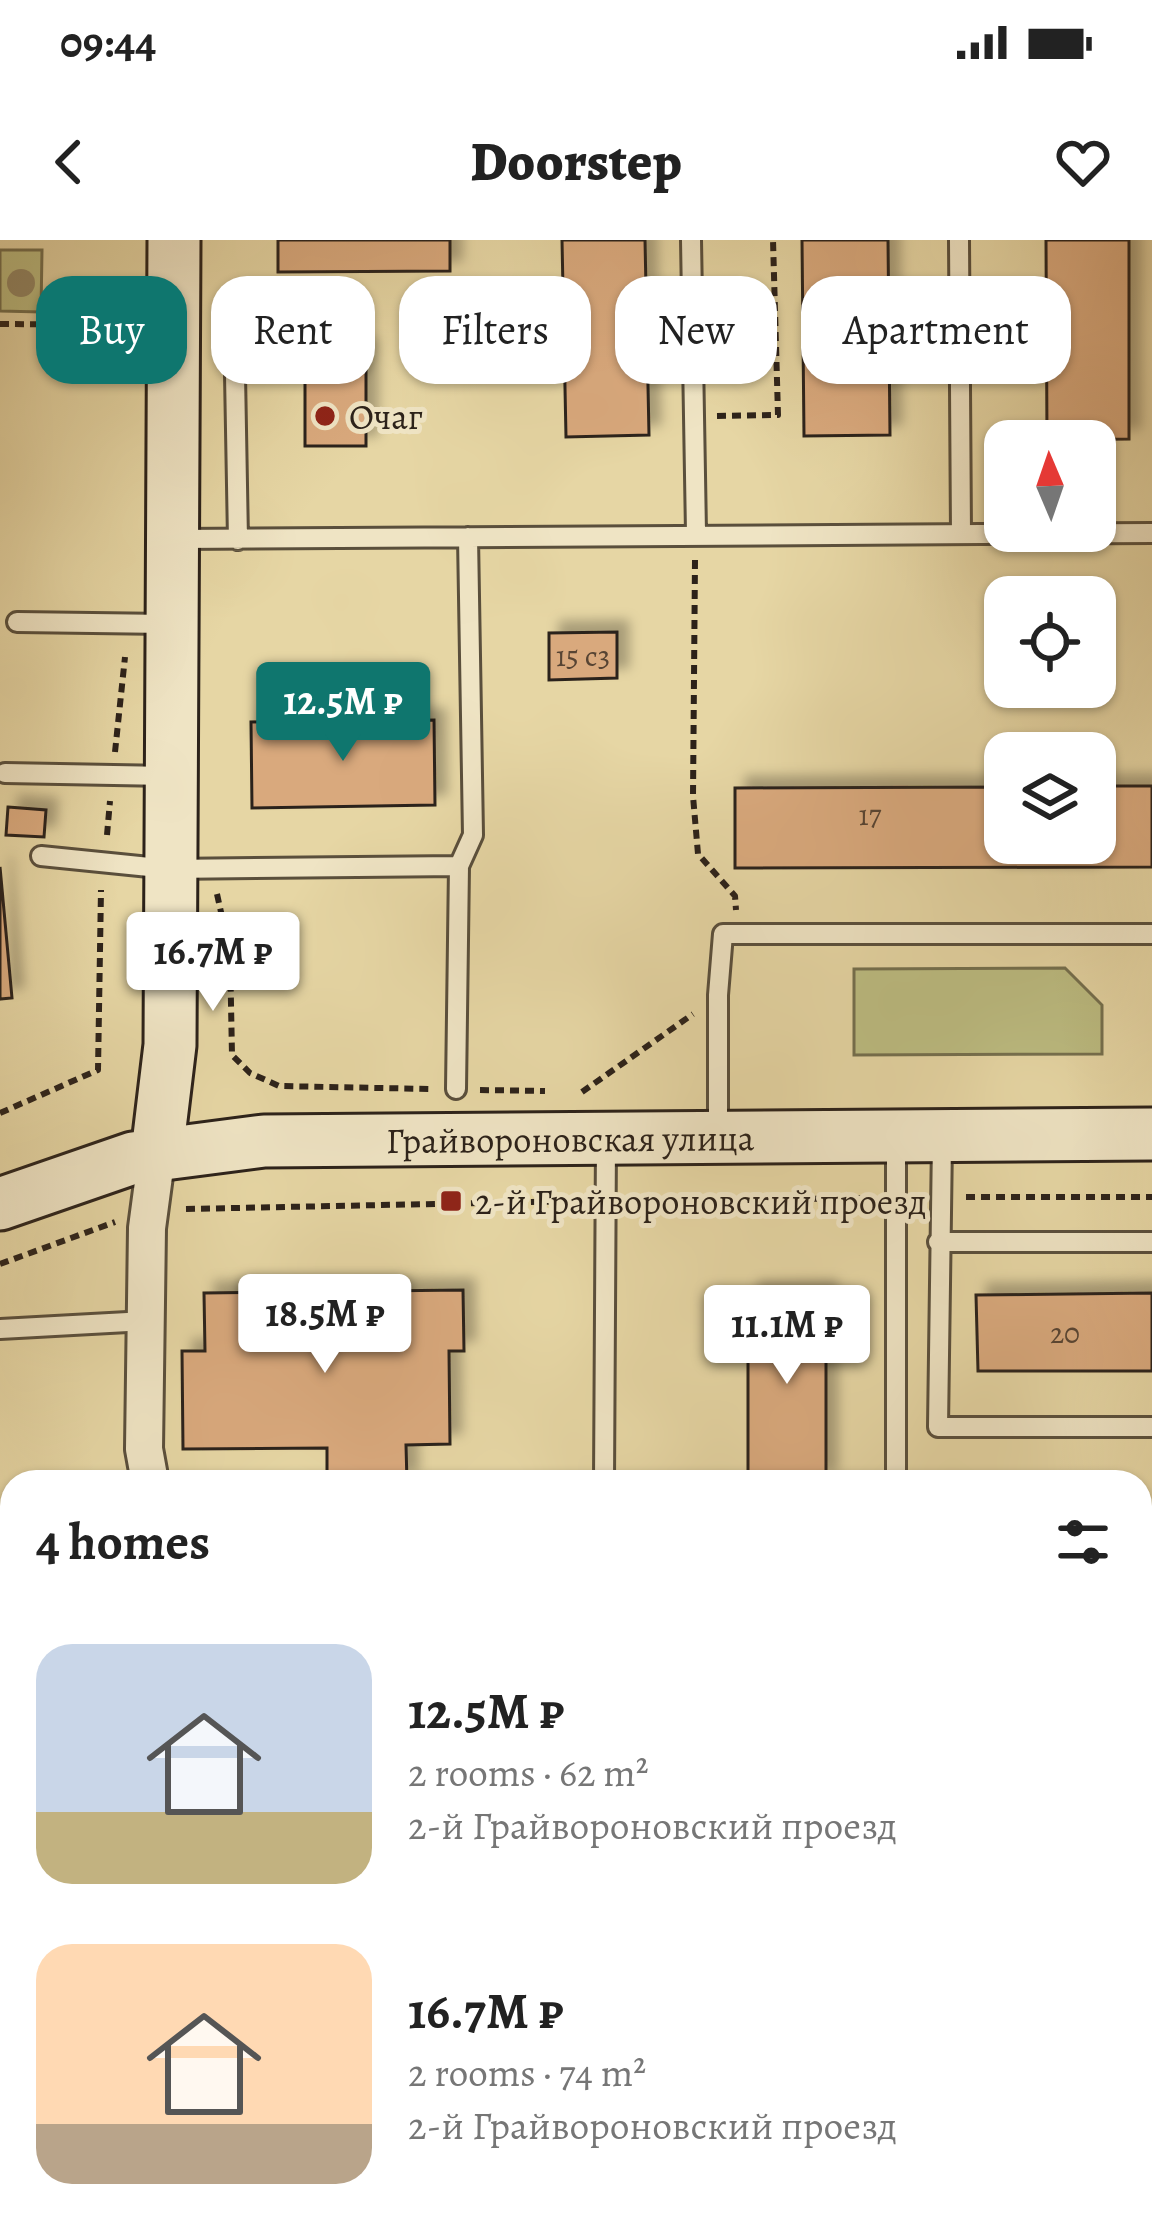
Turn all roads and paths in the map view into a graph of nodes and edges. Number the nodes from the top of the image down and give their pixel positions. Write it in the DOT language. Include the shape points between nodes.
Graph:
graph roads {
  1 [pos="174,240"];
  2 [pos="692,240"];
  3 [pos="773,240"];
  4 [pos="959,240"];
  5 [pos="0,324"];
  6 [pos="36,324"];
  7 [pos="235,384"];
  8 [pos="694,416"];
  9 [pos="696,532"];
  10 [pos="1152,532"];
  11 [pos="961,534"];
  12 [pos="468,537"];
  13 [pos="172,538"];
  14 [pos="238,540"];
  15 [pos="16,622"];
  16 [pos="150,624"];
  17 [pos="4,773"];
  18 [pos="112,775"];
  19 [pos="169,776"];
  20 [pos="41,856"];
  21 [pos="104,861"];
  22 [pos="459,866"];
  23 [pos="169,868"];
  24 [pos="737,934"];
  25 [pos="1152,934"];
  26 [pos="718,995"];
  27 [pos="232,1055"];
  28 [pos="456,1089"];
  29 [pos="0,1113"];
  30 [pos="1152,1134"];
  31 [pos="718,1136"];
  32 [pos="919,1136"];
  33 [pos="606,1137"];
  34 [pos="158,1153"];
  35 [pos="940,1196"];
  36 [pos="896,1197"];
  37 [pos="1152,1197"];
  38 [pos="604,1201"];
  39 [pos="0,1204"];
  40 [pos="150,1210"];
  41 [pos="85,1232"];
  42 [pos="938,1242"];
  43 [pos="1152,1242"];
  44 [pos="0,1264"];
  45 [pos="146,1321"];
  46 [pos="0,1329"];
  47 [pos="1152,1426"];
  48 [pos="148,1470"];
  49 [pos="604,1470"];
  50 [pos="896,1470"];
  1 -- 13 [label="main road"];
  2 -- 8 [label="lane"];
  3 -- 8 [label="path" via="778,415"];
  4 -- 11 [label="lane"];
  5 -- 6 [label="path"];
  7 -- 14 [label="lane"];
  8 -- 9 [label="lane"];
  9 -- 11 [label="lane"];
  9 -- 12 [label="lane"];
  9 -- 24 [label="path" via="698,854 735,896"];
  10 -- 11 [label="lane"];
  12 -- 14 [label="lane"];
  12 -- 22 [label="lane" via="473,835"];
  13 -- 14 [label="lane"];
  13 -- 16 [label="main road"];
  15 -- 16 [label="lane"];
  16 -- 18 [label="path"];
  16 -- 19 [label="main road"];
  17 -- 18 [label="lane"];
  18 -- 19 [label="lane"];
  18 -- 21 [label="path"];
  19 -- 23 [label="main road"];
  20 -- 21 [label="lane"];
  21 -- 23 [label="lane"];
  21 -- 29 [label="path" via="98,1070"];
  22 -- 23 [label="lane"];
  22 -- 28 [label="lane"];
  23 -- 34 [label="main road" via="170,1045"];
  24 -- 25 [label="lane"];
  24 -- 26 [label="lane" via="723,934"];
  26 -- 28 [label="path" via="587,1093"];
  26 -- 31 [label="lane"];
  27 -- 28 [label="path" via="279,1086"];
  30 -- 32 [label="main road, Грайвороновская улица"];
  31 -- 32 [label="main road, Грайвороновская улица"];
  31 -- 33 [label="main road, Грайвороновская улица"];
  32 -- 35 [label="lane"];
  32 -- 36 [label="lane"];
  33 -- 34 [label="main road, Грайвороновская улица" via="264,1141"];
  33 -- 38 [label="lane"];
  34 -- 39 [label="main road, Грайвороновская улица"];
  34 -- 40 [label="street"];
  35 -- 37 [label="path"];
  35 -- 42 [label="lane"];
  36 -- 38 [label="path"];
  36 -- 50 [label="lane"];
  38 -- 40 [label="path"];
  38 -- 49 [label="lane"];
  40 -- 45 [label="street"];
  41 -- 44 [label="path"];
  42 -- 43 [label="lane"];
  42 -- 47 [label="lane" via="938,1426"];
  45 -- 46 [label="lane"];
  45 -- 48 [label="street"];
}
